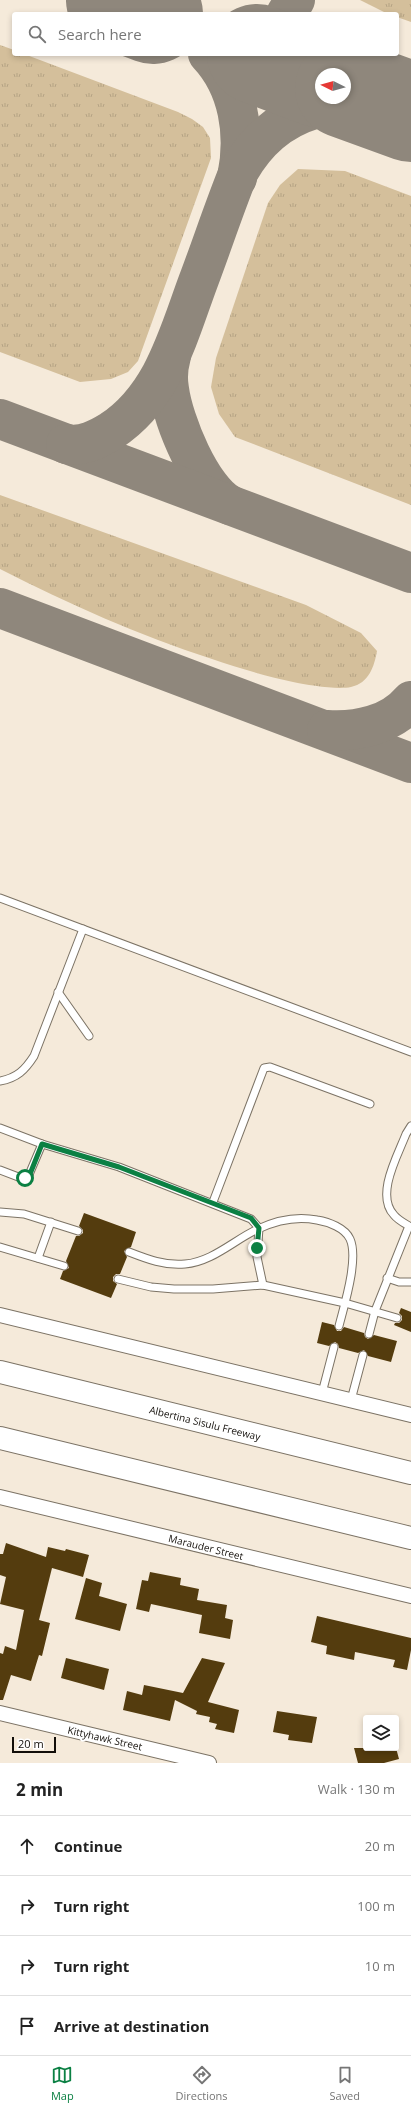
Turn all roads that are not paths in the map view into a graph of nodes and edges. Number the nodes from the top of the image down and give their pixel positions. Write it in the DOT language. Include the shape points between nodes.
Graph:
graph roads {
  1 [pos="0,898"];
  2 [pos="82,929"];
  3 [pos="58,992"];
  4 [pos="89,1036"];
  5 [pos="411,1052"];
  6 [pos="0,1081"];
  7 [pos="370,1104"];
  8 [pos="411,1126"];
  9 [pos="0,1128"];
  10 [pos="42,1144"];
  11 [pos="0,1170"];
  12 [pos="212,1202"];
  13 [pos="0,1212"];
  14 [pos="51,1222"];
  15 [pos="410,1224"];
  16 [pos="259,1228"];
  17 [pos="78,1230"];
  18 [pos="0,1247"];
  19 [pos="129,1252"];
  20 [pos="38,1258"];
  21 [pos="64,1266"];
  22 [pos="387,1278"];
  23 [pos="118,1279"];
  24 [pos="411,1282"];
  25 [pos="263,1285"];
  26 [pos="345,1303"];
  27 [pos="374,1311"];
  28 [pos="0,1315"];
  29 [pos="397,1318"];
  30 [pos="339,1326"];
  31 [pos="369,1334"];
  32 [pos="334,1347"];
  33 [pos="363,1355"];
  34 [pos="0,1372"];
  35 [pos="322,1393"];
  36 [pos="351,1400"];
  37 [pos="411,1415"];
  38 [pos="0,1438"];
  39 [pos="411,1473"];
  40 [pos="0,1497"];
  41 [pos="411,1538"];
  42 [pos="411,1596"];
  43 [pos="0,1713"];
  44 [pos="210,1763"];
  1 -- 2 [label="lane"];
  2 -- 3 [label="lane"];
  2 -- 5 [label="lane"];
  3 -- 4 [label="lane"];
  3 -- 6 [label="lane" via="34,1056 26,1068 15,1077"];
  7 -- 12 [label="lane" via="270,1067 264,1068"];
  8 -- 15 [label="lane" via="386,1190 394,1216"];
  9 -- 10 [label="lane"];
  10 -- 11 [label="lane" via="28,1177 22,1178"];
  10 -- 12 [label="lane" via="119,1167"];
  12 -- 16 [label="lane" via="251,1218"];
  13 -- 14 [label="lane" via="24,1214"];
  14 -- 17 [label="lane"];
  14 -- 20 [label="lane"];
  15 -- 22 [label="lane"];
  16 -- 19 [label="lane" via="200,1261 185,1264 152,1262"];
  16 -- 25 [label="lane" via="257,1257"];
  16 -- 26 [label="lane" via="289,1218 308,1218 328,1222 344,1232 350,1240 352,1268"];
  18 -- 20 [label="lane"];
  20 -- 21 [label="lane"];
  22 -- 24 [label="lane"];
  22 -- 27 [label="lane"];
  23 -- 25 [label="lane" via="151,1287 187,1289"];
  25 -- 26 [label="lane"];
  26 -- 27 [label="lane"];
  26 -- 30 [label="lane"];
  27 -- 29 [label="lane"];
  27 -- 31 [label="lane"];
  28 -- 35 [label="street"];
  32 -- 35 [label="lane"];
  33 -- 36 [label="lane"];
  34 -- 39 [label="highway, Albertina Sisulu Freeway"];
  35 -- 36 [label="street"];
  36 -- 37 [label="street"];
  38 -- 41 [label="highway"];
  40 -- 42 [label="street, Marauder Street"];
  43 -- 44 [label="street, Kittyhawk Street"];
}
